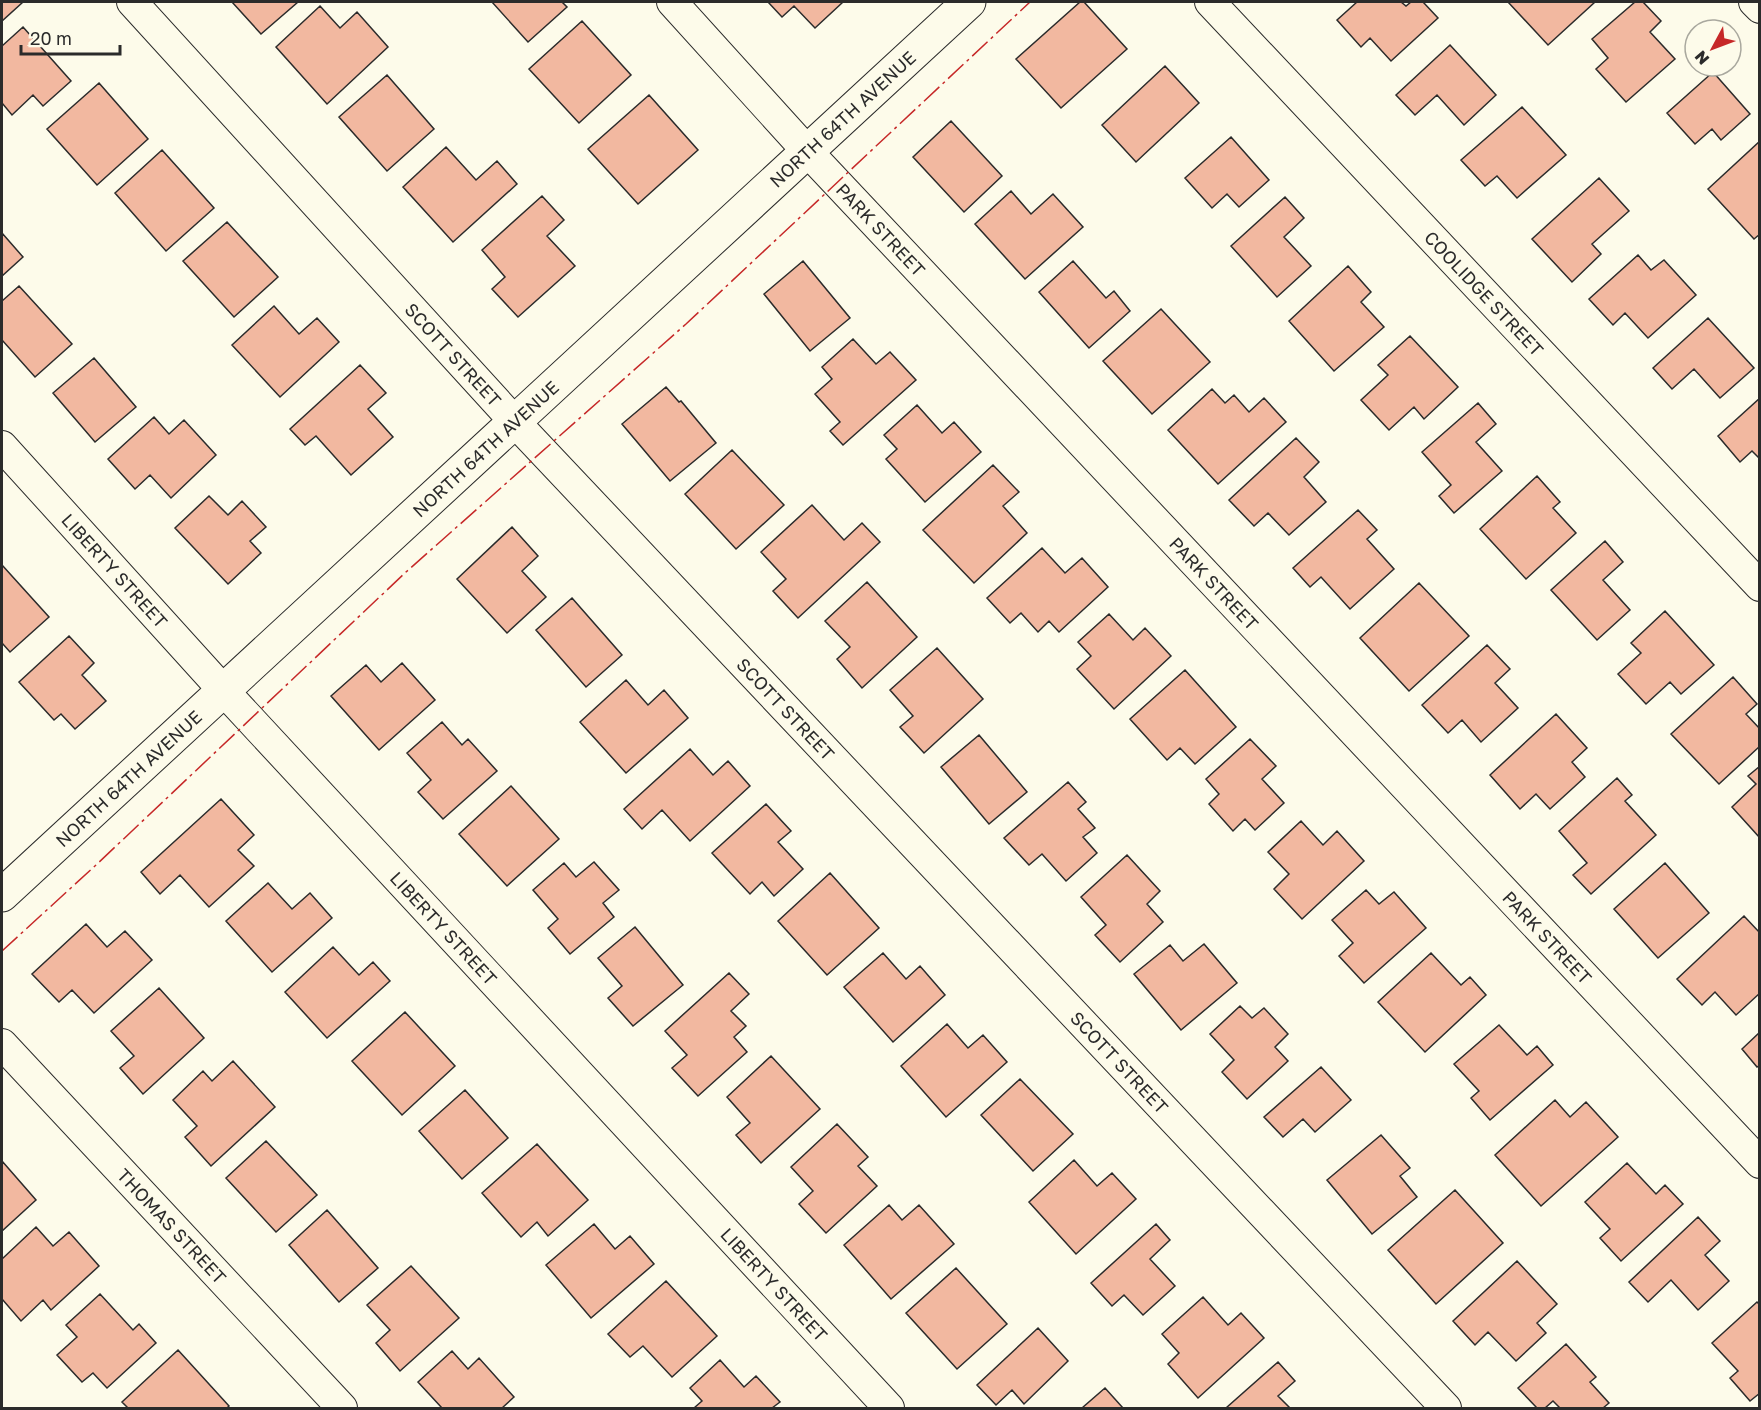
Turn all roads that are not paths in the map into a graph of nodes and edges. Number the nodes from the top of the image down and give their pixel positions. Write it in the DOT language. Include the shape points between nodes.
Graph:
graph roads {
  1 [pos="132,2"];
  2 [pos="672,2"];
  3 [pos="969,2"];
  4 [pos="1210,2"];
  5 [pos="1754,2"];
  6 [pos="1760,8"];
  7 [pos="807,151"];
  8 [pos="514,421"];
  9 [pos="2,446"];
  10 [pos="1760,586"];
  11 [pos="223,690"];
  12 [pos="2,895"];
  13 [pos="2,1044"];
  14 [pos="1760,1163"];
  15 [pos="342,1408"];
  16 [pos="889,1408"];
  17 [pos="1446,1408"];
  1 -- 8 [label="street, SCOTT STREET"];
  2 -- 7 [label="street, PARK STREET"];
  3 -- 7 [label="street, NORTH 64TH AVENUE"];
  4 -- 10 [label="street, COOLIDGE STREET"];
  5 -- 6 [label="street"];
  7 -- 8 [label="street, NORTH 64TH AVENUE"];
  7 -- 14 [label="street, PARK STREET"];
  8 -- 11 [label="street, NORTH 64TH AVENUE"];
  8 -- 17 [label="street, SCOTT STREET"];
  9 -- 11 [label="street, LIBERTY STREET"];
  11 -- 12 [label="street, NORTH 64TH AVENUE"];
  11 -- 16 [label="street, LIBERTY STREET"];
  13 -- 15 [label="street, THOMAS STREET"];
}
